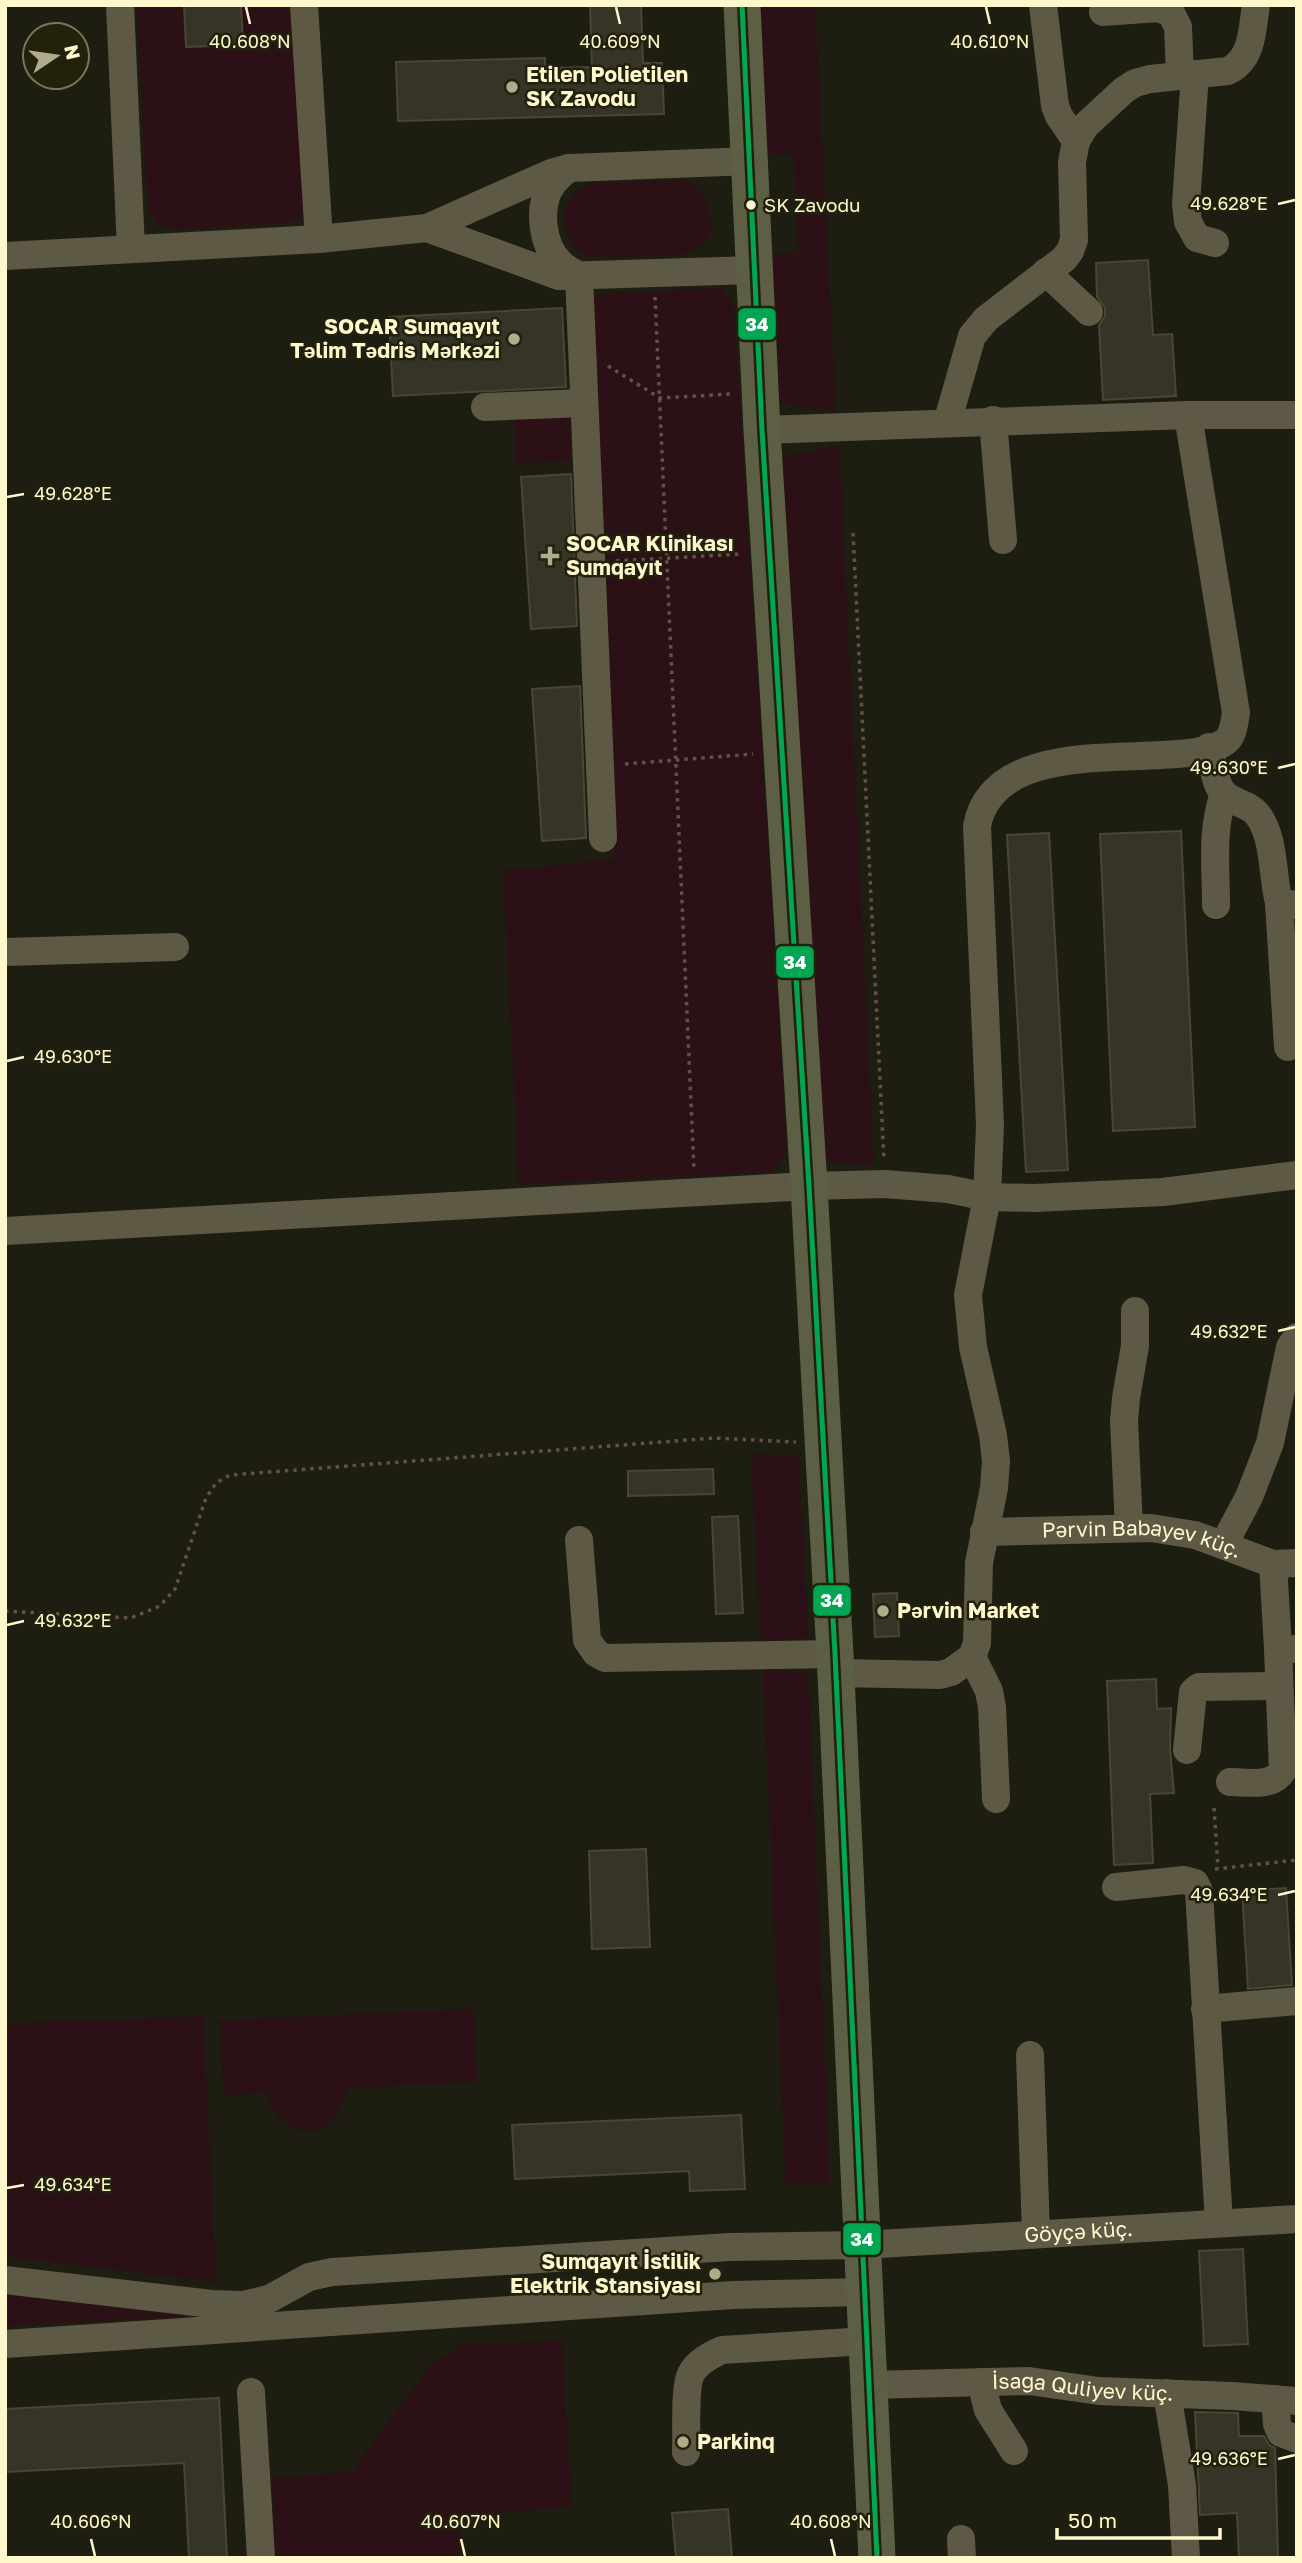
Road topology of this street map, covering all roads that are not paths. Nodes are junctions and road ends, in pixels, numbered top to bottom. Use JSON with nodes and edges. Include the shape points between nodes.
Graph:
{"nodes":[{"id":1,"x":120,"y":5,"type":"edge"},
{"id":2,"x":304,"y":5,"type":"edge"},
{"id":3,"x":742,"y":5,"type":"edge"},
{"id":4,"x":1043,"y":5,"type":"edge"},
{"id":5,"x":1255,"y":5,"type":"edge"},
{"id":6,"x":1103,"y":12,"type":"dead end"},
{"id":7,"x":1188,"y":75,"type":"junction"},
{"id":8,"x":1076,"y":141,"type":"junction"},
{"id":9,"x":751,"y":161,"type":"junction"},
{"id":10,"x":569,"y":168,"type":"junction"},
{"id":11,"x":427,"y":228,"type":"junction"},
{"id":12,"x":318,"y":239,"type":"junction"},
{"id":13,"x":1215,"y":243,"type":"dead end"},
{"id":14,"x":131,"y":249,"type":"junction"},
{"id":15,"x":5,"y":256,"type":"edge"},
{"id":16,"x":754,"y":270,"type":"junction"},
{"id":17,"x":1046,"y":272,"type":"junction"},
{"id":18,"x":579,"y":276,"type":"junction"},
{"id":19,"x":1089,"y":312,"type":"dead end"},
{"id":20,"x":584,"y":403,"type":"junction"},
{"id":21,"x":485,"y":407,"type":"dead end"},
{"id":22,"x":1188,"y":415,"type":"junction"},
{"id":23,"x":1297,"y":415,"type":"edge"},
{"id":24,"x":993,"y":420,"type":"junction"},
{"id":25,"x":947,"y":423,"type":"junction"},
{"id":26,"x":762,"y":430,"type":"junction"},
{"id":27,"x":1003,"y":540,"type":"dead end"},
{"id":28,"x":1209,"y":747,"type":"junction"},
{"id":29,"x":1224,"y":794,"type":"junction"},
{"id":30,"x":603,"y":838,"type":"dead end"},
{"id":31,"x":1288,"y":904,"type":"edge"},
{"id":32,"x":1216,"y":905,"type":"dead end"},
{"id":33,"x":175,"y":947,"type":"dead end"},
{"id":34,"x":5,"y":952,"type":"edge"},
{"id":35,"x":1288,"y":1047,"type":"dead end"},
{"id":36,"x":1297,"y":1175,"type":"edge"},
{"id":37,"x":809,"y":1186,"type":"junction"},
{"id":38,"x":987,"y":1197,"type":"junction"},
{"id":39,"x":5,"y":1231,"type":"edge"},
{"id":40,"x":1135,"y":1311,"type":"dead end"},
{"id":41,"x":1297,"y":1337,"type":"edge"},
{"id":42,"x":1129,"y":1527,"type":"junction"},
{"id":43,"x":984,"y":1532,"type":"junction"},
{"id":44,"x":579,"y":1540,"type":"dead end"},
{"id":45,"x":1224,"y":1544,"type":"junction"},
{"id":46,"x":1285,"y":1563,"type":"edge"},
{"id":47,"x":1287,"y":1649,"type":"edge"},
{"id":48,"x":972,"y":1657,"type":"junction"},
{"id":49,"x":835,"y":1663,"type":"junction"},
{"id":50,"x":1279,"y":1686,"type":"junction"},
{"id":51,"x":1187,"y":1750,"type":"dead end"},
{"id":52,"x":1230,"y":1782,"type":"dead end"},
{"id":53,"x":996,"y":1799,"type":"dead end"},
{"id":54,"x":1116,"y":1886,"type":"dead end"},
{"id":55,"x":1297,"y":2001,"type":"edge"},
{"id":56,"x":1205,"y":2010,"type":"junction"},
{"id":57,"x":1030,"y":2055,"type":"dead end"},
{"id":58,"x":1297,"y":2219,"type":"edge"},
{"id":59,"x":1219,"y":2223,"type":"junction"},
{"id":60,"x":1036,"y":2234,"type":"junction"},
{"id":61,"x":862,"y":2245,"type":"junction"},
{"id":62,"x":5,"y":2280,"type":"edge"},
{"id":63,"x":864,"y":2292,"type":"junction"},
{"id":64,"x":867,"y":2341,"type":"junction"},
{"id":65,"x":5,"y":2344,"type":"edge"},
{"id":66,"x":981,"y":2382,"type":"junction"},
{"id":67,"x":869,"y":2385,"type":"junction"},
{"id":68,"x":251,"y":2392,"type":"dead end"},
{"id":69,"x":1167,"y":2393,"type":"junction"},
{"id":70,"x":1286,"y":2400,"type":"edge"},
{"id":71,"x":1297,"y":2439,"type":"edge"},
{"id":72,"x":1014,"y":2451,"type":"dead end"},
{"id":73,"x":686,"y":2452,"type":"dead end"},
{"id":74,"x":261,"y":2558,"type":"edge"},
{"id":75,"x":877,"y":2558,"type":"edge"},
{"id":76,"x":1186,"y":2558,"type":"edge"}],
"edges":[{"from":1,"to":14,"type":"street"},
{"from":2,"to":12,"type":"street"},
{"from":3,"to":9,"type":"main road"},
{"from":4,"to":8,"type":"street","via":[[1055,106]]},
{"from":5,"to":7,"type":"street","via":[[1248,51],[1240,66]]},
{"from":6,"to":7,"type":"street","via":[[1159,8],[1171,13]]},
{"from":7,"to":8,"type":"street","via":[[1135,83],[1085,126]]},
{"from":7,"to":13,"type":"street","via":[[1188,222],[1197,238]]},
{"from":8,"to":17,"type":"street","via":[[1072,162],[1074,240],[1064,259]]},
{"from":9,"to":10,"type":"street"},
{"from":9,"to":16,"type":"main road"},
{"from":10,"to":11,"type":"street"},
{"from":10,"to":18,"type":"street","via":[[553,183],[544,204],[543,223],[550,249]]},
{"from":11,"to":12,"type":"street"},
{"from":11,"to":18,"type":"street","via":[[544,272]]},
{"from":12,"to":14,"type":"street"},
{"from":14,"to":15,"type":"street"},
{"from":16,"to":18,"type":"street"},
{"from":16,"to":26,"type":"main road"},
{"from":17,"to":19,"type":"street"},
{"from":17,"to":25,"type":"street","via":[[972,335]]},
{"from":18,"to":20,"type":"street"},
{"from":20,"to":21,"type":"street"},
{"from":20,"to":30,"type":"street"},
{"from":22,"to":23,"type":"street"},
{"from":22,"to":24,"type":"street"},
{"from":22,"to":28,"type":"street","via":[[1236,713],[1226,741]]},
{"from":24,"to":25,"type":"street"},
{"from":24,"to":27,"type":"street"},
{"from":25,"to":26,"type":"street"},
{"from":26,"to":37,"type":"main road"},
{"from":28,"to":29,"type":"street"},
{"from":28,"to":38,"type":"street","via":[[1188,753],[1051,763],[1000,783],[980,813],[990,1125]]},
{"from":29,"to":31,"type":"street","via":[[1256,812]]},
{"from":29,"to":32,"type":"street","via":[[1216,825]]},
{"from":31,"to":35,"type":"street"},
{"from":33,"to":34,"type":"street"},
{"from":36,"to":38,"type":"street","via":[[1163,1192]]},
{"from":37,"to":38,"type":"street","via":[[886,1184]]},
{"from":37,"to":39,"type":"street"},
{"from":37,"to":49,"type":"main road"},
{"from":38,"to":43,"type":"street","via":[[968,1295],[973,1348],[996,1461]]},
{"from":40,"to":42,"type":"street","via":[[1124,1421]]},
{"from":41,"to":45,"type":"street","via":[[1290,1347],[1270,1444]]},
{"from":42,"to":43,"type":"street","name":"Pərvin Babayev küç."},
{"from":42,"to":45,"type":"street","name":"Pərvin Babayev küç.","via":[[1195,1535]]},
{"from":43,"to":48,"type":"street","via":[[977,1643]]},
{"from":44,"to":49,"type":"street","via":[[587,1640],[606,1658]]},
{"from":45,"to":46,"type":"street","name":"Pərvin Babayev küç."},
{"from":46,"to":47,"type":"street"},
{"from":47,"to":50,"type":"street"},
{"from":48,"to":49,"type":"street","via":[[940,1675]]},
{"from":48,"to":53,"type":"street","via":[[992,1707]]},
{"from":49,"to":61,"type":"main road"},
{"from":50,"to":51,"type":"street","via":[[1199,1687],[1193,1692]]},
{"from":50,"to":52,"type":"street","via":[[1283,1770],[1279,1778]]},
{"from":54,"to":56,"type":"street","via":[[1207,1875],[1199,1891]]},
{"from":55,"to":56,"type":"street"},
{"from":56,"to":59,"type":"street"},
{"from":57,"to":60,"type":"street"},
{"from":58,"to":59,"type":"street","name":"Göyçə küç."},
{"from":59,"to":60,"type":"street","name":"Göyçə küç."},
{"from":60,"to":61,"type":"street","name":"Göyçə küç."},
{"from":61,"to":62,"type":"street","name":"Göyçə küç.","via":[[730,2247],[332,2272],[309,2277],[269,2300],[243,2305]]},
{"from":61,"to":63,"type":"main road"},
{"from":63,"to":64,"type":"main road"},
{"from":63,"to":65,"type":"street","via":[[733,2295]]},
{"from":64,"to":67,"type":"main road"},
{"from":64,"to":73,"type":"street","via":[[722,2350],[708,2356],[691,2373],[688,2385]]},
{"from":66,"to":67,"type":"street","name":"İsağa Quliyev küç."},
{"from":66,"to":69,"type":"street","name":"İsağa Quliyev küç.","via":[[1029,2381],[1099,2391]]},
{"from":66,"to":72,"type":"street","via":[[988,2410]]},
{"from":67,"to":75,"type":"main road"},
{"from":68,"to":74,"type":"street"},
{"from":69,"to":70,"type":"street","name":"İsağa Quliyev küç."},
{"from":69,"to":76,"type":"street","via":[[1182,2486]]},
{"from":70,"to":71,"type":"street","via":[[1277,2424],[1281,2434]]}]}
